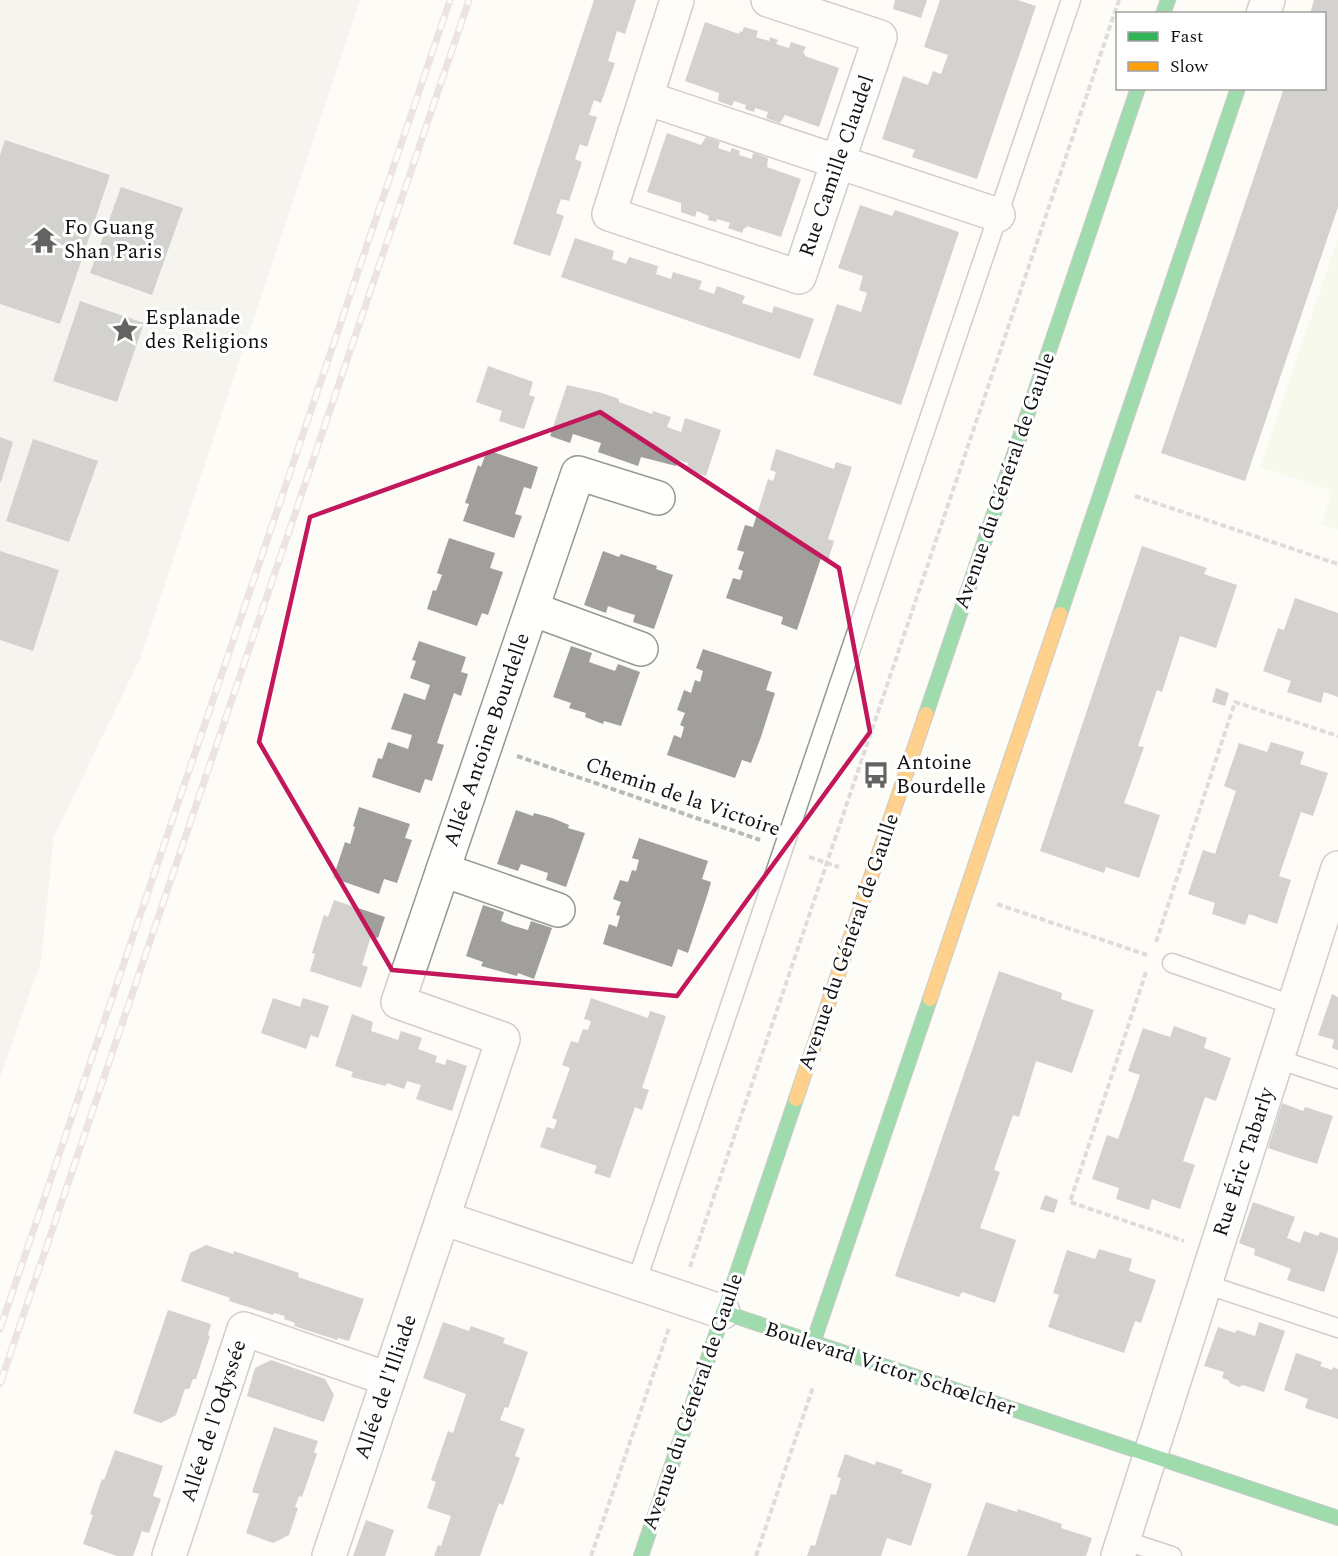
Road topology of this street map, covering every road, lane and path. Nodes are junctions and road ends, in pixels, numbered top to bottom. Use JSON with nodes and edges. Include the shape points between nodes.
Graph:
{"nodes":[{"id":1,"x":677,"y":0,"type":"edge"},
{"id":2,"x":768,"y":0,"type":"edge"},
{"id":3,"x":1071,"y":0,"type":"edge"},
{"id":4,"x":1119,"y":0,"type":"edge"},
{"id":5,"x":1137,"y":90,"type":"edge"},
{"id":6,"x":1237,"y":90,"type":"edge"},
{"id":7,"x":646,"y":98,"type":"junction"},
{"id":8,"x":838,"y":162,"type":"junction"},
{"id":9,"x":998,"y":215,"type":"junction"},
{"id":10,"x":1103,"y":485,"type":"junction"},
{"id":11,"x":658,"y":498,"type":"dead end"},
{"id":12,"x":1338,"y":564,"type":"edge"},
{"id":13,"x":532,"y":609,"type":"junction"},
{"id":14,"x":641,"y":649,"type":"dead end"},
{"id":15,"x":486,"y":745,"type":"junction"},
{"id":16,"x":784,"y":848,"type":"junction"},
{"id":17,"x":826,"y":863,"type":"junction"},
{"id":18,"x":1338,"y":868,"type":"edge"},
{"id":19,"x":443,"y":870,"type":"junction"},
{"id":20,"x":870,"y":878,"type":"junction"},
{"id":21,"x":965,"y":894,"type":"junction"},
{"id":22,"x":558,"y":910,"type":"dead end"},
{"id":23,"x":1172,"y":963,"type":"joint"},
{"id":24,"x":1295,"y":1006,"type":"junction"},
{"id":25,"x":1277,"y":1059,"type":"junction"},
{"id":26,"x":1338,"y":1079,"type":"edge"},
{"id":27,"x":443,"y":1218,"type":"junction"},
{"id":28,"x":636,"y":1283,"type":"junction"},
{"id":29,"x":1205,"y":1284,"type":"junction"},
{"id":30,"x":679,"y":1297,"type":"junction"},
{"id":31,"x":723,"y":1312,"type":"junction"},
{"id":32,"x":1338,"y":1328,"type":"edge"},
{"id":33,"x":813,"y":1343,"type":"junction"},
{"id":34,"x":388,"y":1379,"type":"junction"},
{"id":35,"x":813,"y":1387,"type":"dead end"},
{"id":36,"x":1151,"y":1456,"type":"junction"},
{"id":37,"x":1338,"y":1518,"type":"edge"},
{"id":38,"x":1120,"y":1548,"type":"edge"},
{"id":39,"x":169,"y":1556,"type":"edge"},
{"id":40,"x":329,"y":1556,"type":"edge"},
{"id":41,"x":591,"y":1556,"type":"edge"},
{"id":42,"x":641,"y":1556,"type":"edge"},
{"id":43,"x":756,"y":1556,"type":"edge"},
{"id":44,"x":1172,"y":1556,"type":"edge"}],
"edges":[{"from":1,"to":7,"type":"street","name":"Rue Camille Claudel"},
{"from":2,"to":8,"type":"street","name":"Rue Camille Claudel","via":[[880,37]]},
{"from":3,"to":9,"type":"lane"},
{"from":4,"to":17,"type":"path"},
{"from":5,"to":20,"type":"main road","name":"Avenue du Général de Gaulle"},
{"from":6,"to":10,"type":"main road"},
{"from":7,"to":8,"type":"street"},
{"from":7,"to":8,"type":"street","name":"Rue Camille Claudel","via":[[609,214],[800,277]]},
{"from":8,"to":9,"type":"street"},
{"from":9,"to":16,"type":"lane"},
{"from":10,"to":12,"type":"path"},
{"from":10,"to":21,"type":"main road"},
{"from":11,"to":13,"type":"street","name":"Allée Antoine Bourdelle","via":[[578,473]]},
{"from":13,"to":14,"type":"street","name":"Allée Antoine Bourdelle"},
{"from":13,"to":15,"type":"street","name":"Allée Antoine Bourdelle"},
{"from":15,"to":16,"type":"path","name":"Chemin de la Victoire"},
{"from":15,"to":19,"type":"street","name":"Allée Antoine Bourdelle"},
{"from":16,"to":17,"type":"path","name":"Chemin de la Victoire"},
{"from":16,"to":28,"type":"lane"},
{"from":17,"to":20,"type":"path","name":"Chemin de la Victoire"},
{"from":17,"to":30,"type":"path"},
{"from":18,"to":24,"type":"street","name":"Rue Éric Tabarly"},
{"from":19,"to":22,"type":"street","name":"Allée Antoine Bourdelle"},
{"from":19,"to":27,"type":"street","name":"Allée Antoine Bourdelle","via":[[398,1002],[503,1039]]},
{"from":20,"to":31,"type":"main road","name":"Avenue du Général de Gaulle"},
{"from":21,"to":23,"type":"path"},
{"from":21,"to":33,"type":"main road"},
{"from":23,"to":24,"type":"lane"},
{"from":24,"to":25,"type":"street","name":"Rue Éric Tabarly"},
{"from":25,"to":26,"type":"lane"},
{"from":25,"to":29,"type":"street","name":"Rue Éric Tabarly"},
{"from":27,"to":28,"type":"street","name":"Boulevard Victor Schœlcher"},
{"from":27,"to":34,"type":"street","name":"Allée de l'Illiade"},
{"from":28,"to":30,"type":"street","name":"Boulevard Victor Schœlcher"},
{"from":29,"to":32,"type":"lane"},
{"from":29,"to":36,"type":"street","name":"Rue Éric Tabarly"},
{"from":30,"to":31,"type":"street","name":"Boulevard Victor Schœlcher"},
{"from":30,"to":41,"type":"path"},
{"from":31,"to":33,"type":"main road","name":"Boulevard Victor Schœlcher"},
{"from":31,"to":42,"type":"main road","name":"Avenue du Général de Gaulle"},
{"from":33,"to":36,"type":"main road","name":"Boulevard Victor Schœlcher"},
{"from":34,"to":39,"type":"street","name":"Allée de l'Odyssée","via":[[244,1329]]},
{"from":34,"to":40,"type":"street","name":"Allée de l'Illiade"},
{"from":35,"to":43,"type":"path"},
{"from":36,"to":37,"type":"main road","name":"Boulevard Victor Schœlcher"},
{"from":36,"to":38,"type":"street","name":"Rue Éric Tabarly"},
{"from":38,"to":44,"type":"lane"}]}
